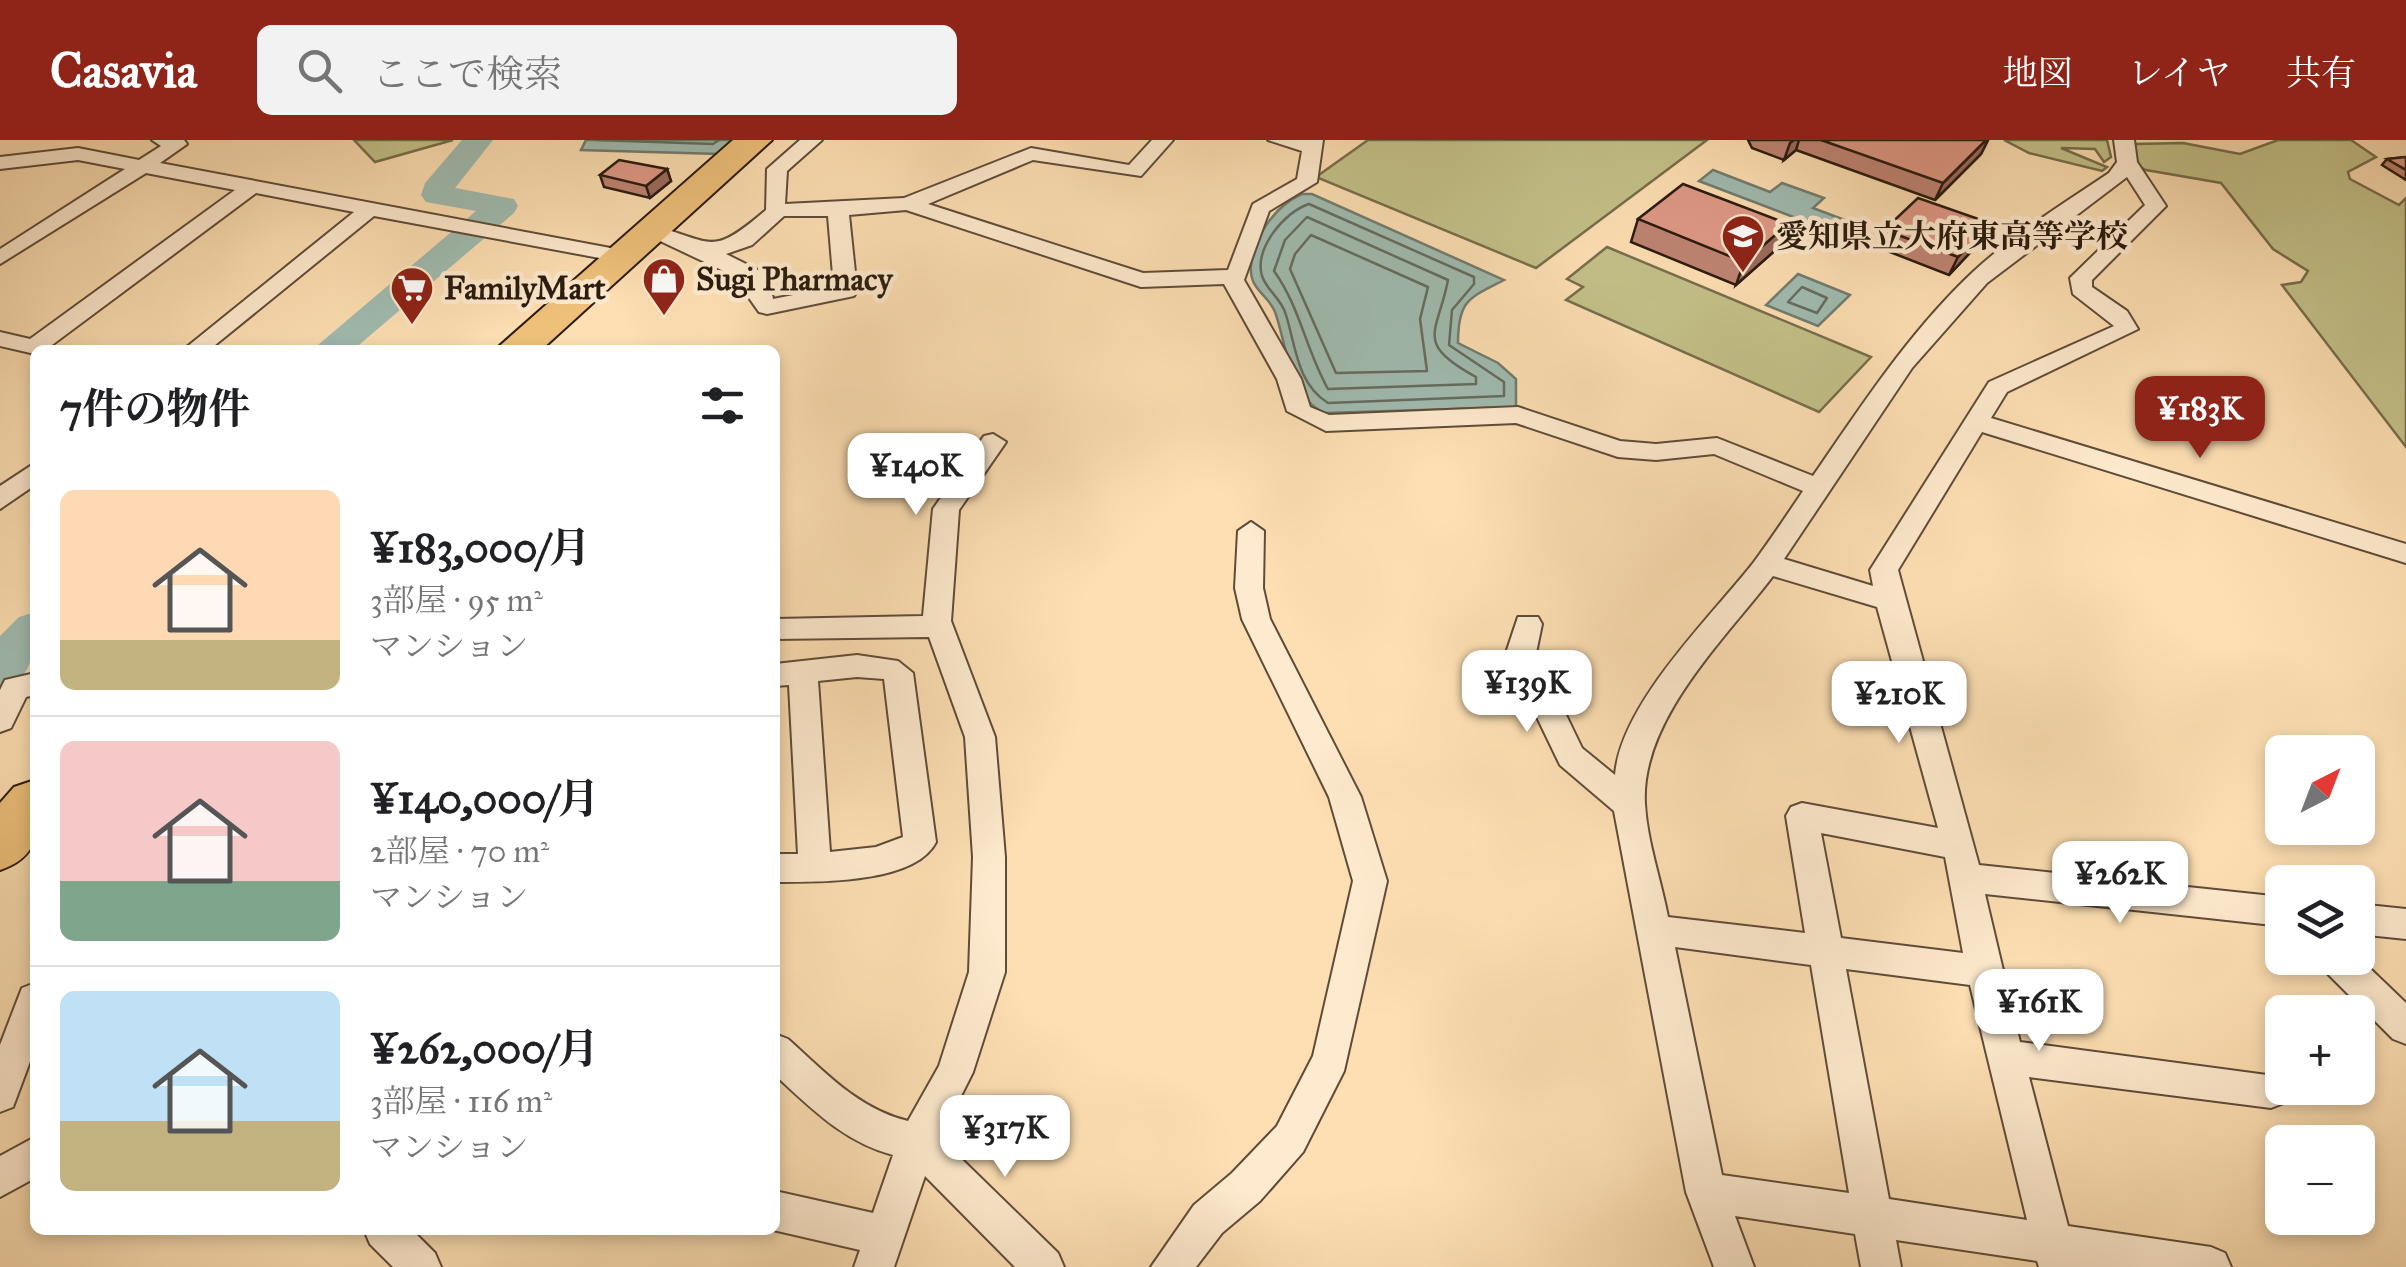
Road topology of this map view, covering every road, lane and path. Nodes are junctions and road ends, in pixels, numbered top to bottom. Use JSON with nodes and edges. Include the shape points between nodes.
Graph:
{"nodes":[{"id":1,"x":162,"y":140,"type":"edge"},
{"id":2,"x":754,"y":140,"type":"edge"},
{"id":3,"x":812,"y":140,"type":"edge"},
{"id":4,"x":1164,"y":140,"type":"edge"},
{"id":5,"x":1278,"y":140,"type":"edge"},
{"id":6,"x":1312,"y":143,"type":"edge"},
{"id":7,"x":2126,"y":151,"type":"edge"},
{"id":8,"x":0,"y":163,"type":"edge"},
{"id":9,"x":143,"y":169,"type":"junction"},
{"id":10,"x":250,"y":188,"type":"junction"},
{"id":11,"x":907,"y":204,"type":"junction"},
{"id":12,"x":369,"y":210,"type":"junction"},
{"id":13,"x":779,"y":210,"type":"junction"},
{"id":14,"x":838,"y":210,"type":"junction"},
{"id":15,"x":636,"y":243,"type":"junction"},
{"id":16,"x":708,"y":254,"type":"junction"},
{"id":17,"x":0,"y":258,"type":"edge"},
{"id":18,"x":1231,"y":277,"type":"junction"},
{"id":19,"x":0,"y":339,"type":"edge"},
{"id":20,"x":44,"y":345,"type":"edge"},
{"id":21,"x":201,"y":345,"type":"edge"},
{"id":22,"x":522,"y":345,"type":"edge"},
{"id":23,"x":30,"y":346,"type":"edge"},
{"id":24,"x":1977,"y":422,"type":"junction"},
{"id":25,"x":993,"y":442,"type":"dead end"},
{"id":26,"x":30,"y":475,"type":"edge"},
{"id":27,"x":1817,"y":487,"type":"junction"},
{"id":28,"x":0,"y":500,"type":"edge"},
{"id":29,"x":1251,"y":532,"type":"dead end"},
{"id":30,"x":2406,"y":554,"type":"edge"},
{"id":31,"x":1767,"y":564,"type":"junction"},
{"id":32,"x":1889,"y":600,"type":"junction"},
{"id":33,"x":1528,"y":624,"type":"dead end"},
{"id":34,"x":936,"y":627,"type":"junction"},
{"id":35,"x":780,"y":629,"type":"edge"},
{"id":36,"x":789,"y":674,"type":"edge"},
{"id":37,"x":30,"y":685,"type":"edge"},
{"id":38,"x":0,"y":720,"type":"edge"},
{"id":39,"x":1629,"y":805,"type":"junction"},
{"id":40,"x":30,"y":810,"type":"edge"},
{"id":41,"x":0,"y":844,"type":"edge"},
{"id":42,"x":1962,"y":862,"type":"junction"},
{"id":43,"x":780,"y":868,"type":"edge"},
{"id":44,"x":815,"y":868,"type":"junction"},
{"id":45,"x":2265,"y":908,"type":"edge"},
{"id":46,"x":2375,"y":921,"type":"edge"},
{"id":47,"x":2406,"y":924,"type":"edge"},
{"id":48,"x":1655,"y":930,"type":"junction"},
{"id":49,"x":1825,"y":949,"type":"junction"},
{"id":50,"x":1984,"y":970,"type":"junction"},
{"id":51,"x":2353,"y":975,"type":"edge"},
{"id":52,"x":30,"y":1013,"type":"edge"},
{"id":53,"x":2406,"y":1027,"type":"edge"},
{"id":54,"x":780,"y":1055,"type":"edge"},
{"id":55,"x":2006,"y":1057,"type":"junction"},
{"id":56,"x":2265,"y":1089,"type":"edge"},
{"id":57,"x":0,"y":1094,"type":"edge"},
{"id":58,"x":917,"y":1142,"type":"junction"},
{"id":59,"x":30,"y":1159,"type":"edge"},
{"id":60,"x":0,"y":1178,"type":"edge"},
{"id":61,"x":1706,"y":1192,"type":"junction"},
{"id":62,"x":780,"y":1213,"type":"edge"},
{"id":63,"x":1872,"y":1220,"type":"junction"},
{"id":64,"x":389,"y":1235,"type":"edge"},
{"id":65,"x":879,"y":1252,"type":"edge"},
{"id":66,"x":2056,"y":1256,"type":"edge"},
{"id":67,"x":421,"y":1267,"type":"edge"},
{"id":68,"x":1044,"y":1267,"type":"edge"},
{"id":69,"x":1171,"y":1267,"type":"edge"},
{"id":70,"x":1734,"y":1267,"type":"edge"},
{"id":71,"x":1880,"y":1267,"type":"edge"},
{"id":72,"x":2211,"y":1267,"type":"edge"}],
"edges":[{"from":1,"to":9,"type":"street","via":[[177,144]]},
{"from":2,"to":15,"type":"highway"},
{"from":3,"to":13,"type":"street","via":[[777,169]]},
{"from":4,"to":11,"type":"street","via":[[1134,172],[1032,154]]},
{"from":5,"to":6,"type":"street"},
{"from":6,"to":18,"type":"street","via":[[1307,182],[1260,208],[1245,261]]},
{"from":7,"to":24,"type":"street","via":[[2156,206],[2081,278],[2081,288],[2127,328],[1998,387]]},
{"from":7,"to":27,"type":"street","via":[[2116,176],[1979,278],[1902,364]]},
{"from":8,"to":9,"type":"street","via":[[78,154]]},
{"from":9,"to":10,"type":"street"},
{"from":9,"to":17,"type":"street"},
{"from":10,"to":12,"type":"street"},
{"from":10,"to":20,"type":"street"},
{"from":11,"to":14,"type":"street"},
{"from":11,"to":18,"type":"street","via":[[1141,280]]},
{"from":12,"to":15,"type":"street","via":[[494,232]]},
{"from":12,"to":21,"type":"street"},
{"from":13,"to":14,"type":"street"},
{"from":13,"to":16,"type":"street","via":[[744,240]]},
{"from":14,"to":16,"type":"street","via":[[846,291],[766,307],[758,295],[760,280]]},
{"from":15,"to":16,"type":"street"},
{"from":15,"to":22,"type":"highway"},
{"from":18,"to":27,"type":"street","via":[[1289,379],[1299,411],[1316,420],[1518,415],[1618,449],[1717,446]]},
{"from":19,"to":23,"type":"street"},
{"from":24,"to":30,"type":"street"},
{"from":24,"to":32,"type":"street","via":[[1884,570]]},
{"from":25,"to":34,"type":"street","via":[[946,509]]},
{"from":26,"to":28,"type":"street"},
{"from":27,"to":31,"type":"street"},
{"from":29,"to":69,"type":"street","via":[[1256,619],[1344,798],[1370,881],[1331,1060],[1290,1139],[1208,1219]]},
{"from":31,"to":32,"type":"street"},
{"from":31,"to":39,"type":"street","via":[[1656,707],[1632,760]]},
{"from":32,"to":42,"type":"street"},
{"from":33,"to":39,"type":"street","via":[[1521,654],[1571,756]]},
{"from":34,"to":35,"type":"street"},
{"from":34,"to":58,"type":"street","via":[[980,737],[989,857],[987,972],[955,1072]]},
{"from":36,"to":44,"type":"street"},
{"from":36,"to":44,"type":"street","via":[[884,666],[898,673],[920,842],[907,854]]},
{"from":37,"to":38,"type":"street","via":[[16,688]]},
{"from":39,"to":48,"type":"street"},
{"from":40,"to":41,"type":"highway"},
{"from":42,"to":45,"type":"street"},
{"from":42,"to":49,"type":"street","via":[[1802,816]]},
{"from":42,"to":50,"type":"street"},
{"from":43,"to":44,"type":"street"},
{"from":46,"to":47,"type":"street"},
{"from":48,"to":49,"type":"street"},
{"from":48,"to":61,"type":"street"},
{"from":49,"to":50,"type":"street"},
{"from":49,"to":63,"type":"street"},
{"from":50,"to":55,"type":"street"},
{"from":51,"to":53,"type":"street"},
{"from":52,"to":57,"type":"street"},
{"from":54,"to":58,"type":"street","via":[[874,1132]]},
{"from":55,"to":56,"type":"street"},
{"from":55,"to":66,"type":"street"},
{"from":58,"to":65,"type":"street"},
{"from":58,"to":68,"type":"street"},
{"from":59,"to":60,"type":"street"},
{"from":61,"to":63,"type":"street"},
{"from":61,"to":70,"type":"street"},
{"from":62,"to":65,"type":"street"},
{"from":63,"to":66,"type":"street"},
{"from":63,"to":71,"type":"street"},
{"from":64,"to":67,"type":"street"},
{"from":66,"to":72,"type":"street"}]}
